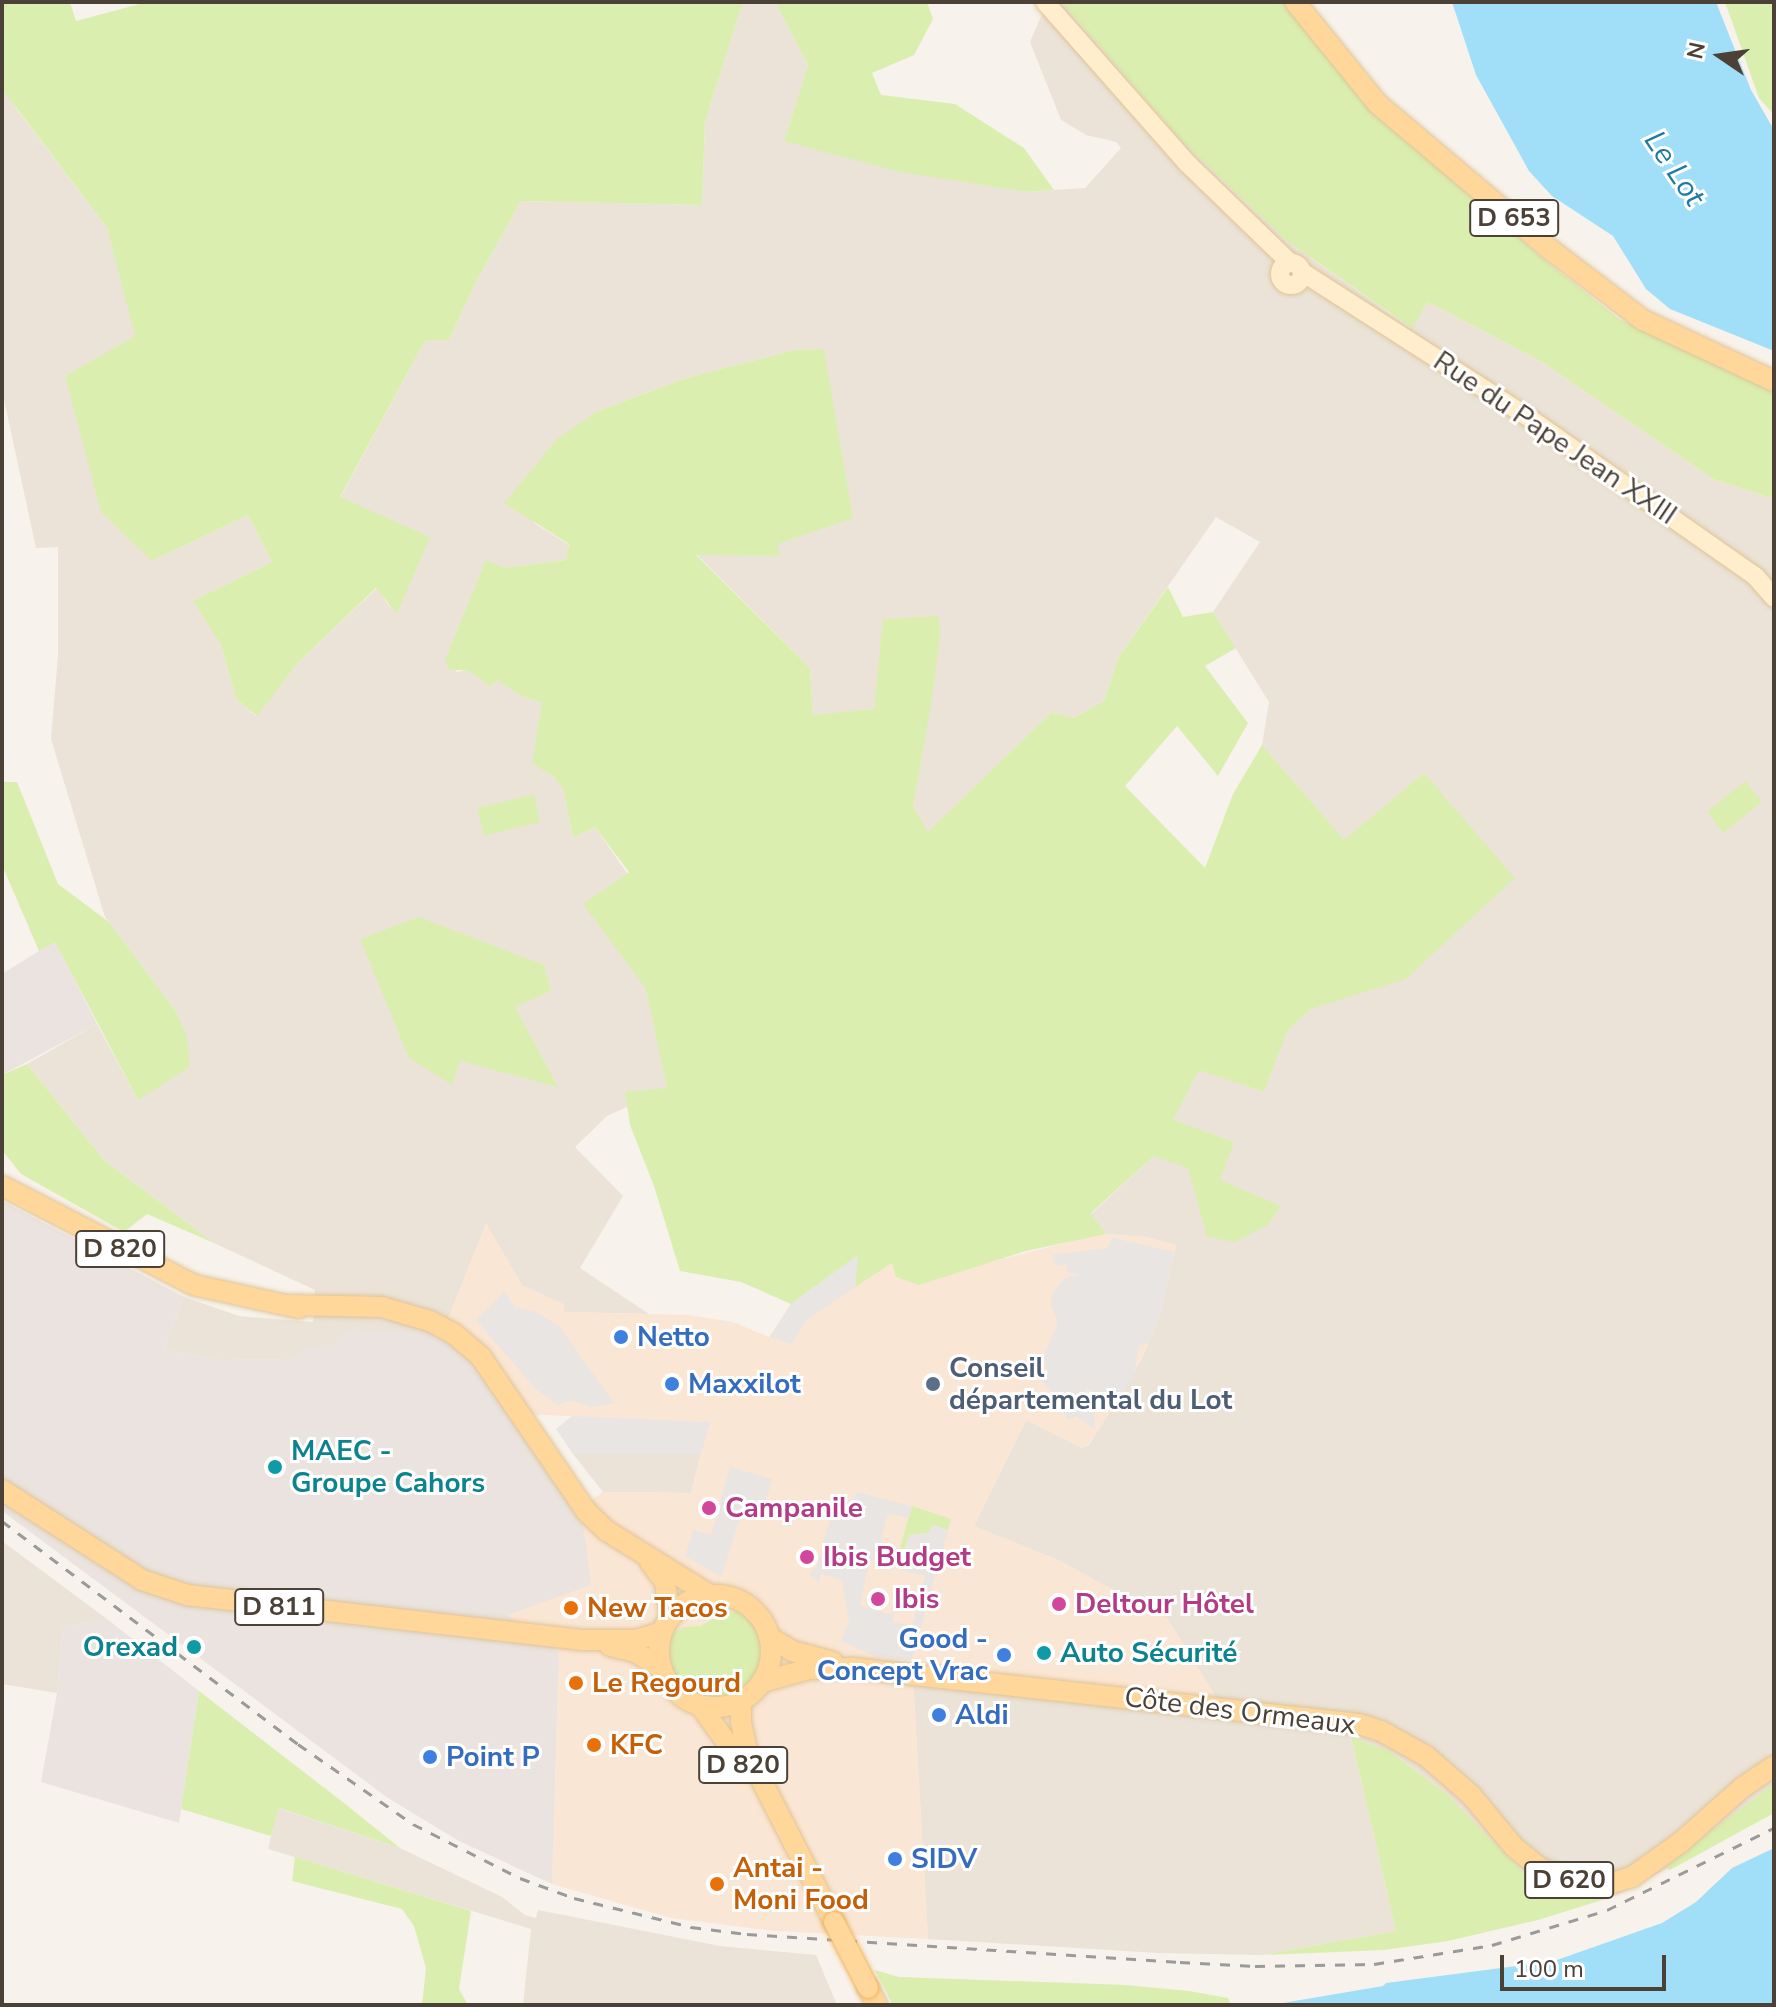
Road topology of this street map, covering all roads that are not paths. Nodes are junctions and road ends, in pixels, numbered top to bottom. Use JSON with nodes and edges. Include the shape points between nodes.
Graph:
{"nodes":[{"id":1,"x":1295,"y":2,"type":"edge"},
{"id":2,"x":1050,"y":8,"type":"edge"},
{"id":3,"x":1774,"y":381,"type":"edge"},
{"id":4,"x":1774,"y":598,"type":"edge"},
{"id":5,"x":2,"y":1186,"type":"edge"},
{"id":6,"x":2,"y":1490,"type":"edge"},
{"id":7,"x":642,"y":1553,"type":"junction"},
{"id":8,"x":710,"y":1595,"type":"junction"},
{"id":9,"x":666,"y":1625,"type":"junction"},
{"id":10,"x":769,"y":1637,"type":"junction"},
{"id":11,"x":583,"y":1640,"type":"junction"},
{"id":12,"x":662,"y":1668,"type":"junction"},
{"id":13,"x":852,"y":1668,"type":"junction"},
{"id":14,"x":762,"y":1682,"type":"junction"},
{"id":15,"x":741,"y":1700,"type":"junction"},
{"id":16,"x":700,"y":1705,"type":"junction"},
{"id":17,"x":1774,"y":1766,"type":"edge"},
{"id":18,"x":785,"y":1826,"type":"junction"},
{"id":19,"x":872,"y":1997,"type":"edge"}],
"edges":[{"from":1,"to":3,"type":"main road","number":"D 653","via":[[1378,104],[1551,250],[1643,320]]},
{"from":2,"to":4,"type":"street","name":"Rue du Pape Jean XXIII","via":[[1292,272],[1328,288],[1525,415],[1756,577]]},
{"from":5,"to":7,"type":"main road","number":"D 820","via":[[194,1285],[287,1305],[382,1307],[454,1334],[501,1383],[586,1511]]},
{"from":6,"to":11,"type":"main road","number":"D 811","via":[[142,1580],[171,1591],[254,1605]]},
{"from":7,"to":8,"type":"main road","number":"D 820"},
{"from":7,"to":9,"type":"main road","number":"D 820","via":[[665,1582]]},
{"from":8,"to":9,"type":"main road","via":[[681,1606]]},
{"from":8,"to":10,"type":"main road","via":[[736,1599],[751,1608]]},
{"from":9,"to":11,"type":"main road","number":"D 811","via":[[636,1640]]},
{"from":9,"to":12,"type":"main road","via":[[659,1650]]},
{"from":10,"to":13,"type":"main road","name":"Côte des Ormeaux","number":"D 620","via":[[792,1651]]},
{"from":10,"to":14,"type":"main road"},
{"from":11,"to":12,"type":"main road","number":"D 811","via":[[635,1652]]},
{"from":12,"to":16,"type":"main road","via":[[676,1691]]},
{"from":13,"to":14,"type":"main road","name":"Côte des Ormeaux","number":"D 620","via":[[809,1669]]},
{"from":13,"to":17,"type":"main road","name":"Côte des Ormeaux","number":"D 620","via":[[1370,1727],[1450,1776],[1541,1869],[1586,1883],[1632,1877]]},
{"from":14,"to":15,"type":"main road"},
{"from":15,"to":16,"type":"main road"},
{"from":15,"to":18,"type":"main road","number":"D 820","via":[[748,1754]]},
{"from":16,"to":18,"type":"main road","number":"D 820"},
{"from":18,"to":19,"type":"main road","number":"D 820","bridge":true}]}
